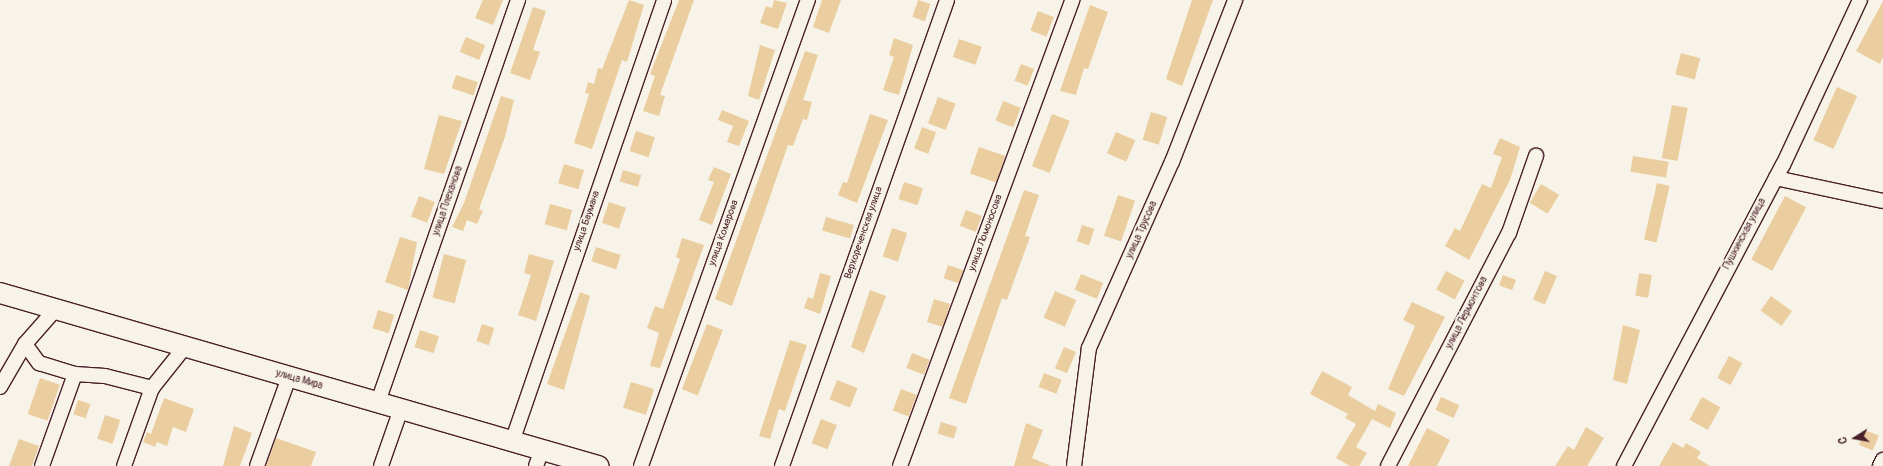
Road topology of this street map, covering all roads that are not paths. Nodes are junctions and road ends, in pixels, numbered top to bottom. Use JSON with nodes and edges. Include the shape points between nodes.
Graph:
{"nodes":[{"id":1,"x":518,"y":0,"type":"edge"},
{"id":2,"x":664,"y":0,"type":"edge"},
{"id":3,"x":808,"y":0,"type":"edge"},
{"id":4,"x":947,"y":0,"type":"edge"},
{"id":5,"x":1072,"y":0,"type":"edge"},
{"id":6,"x":1235,"y":0,"type":"edge"},
{"id":7,"x":1860,"y":0,"type":"edge"},
{"id":8,"x":1536,"y":156,"type":"dead end"},
{"id":9,"x":1776,"y":178,"type":"junction"},
{"id":10,"x":1883,"y":201,"type":"edge"},
{"id":11,"x":0,"y":293,"type":"edge"},
{"id":12,"x":56,"y":310,"type":"junction"},
{"id":13,"x":25,"y":344,"type":"junction"},
{"id":14,"x":184,"y":348,"type":"junction"},
{"id":15,"x":75,"y":374,"type":"junction"},
{"id":16,"x":289,"y":377,"type":"junction"},
{"id":17,"x":0,"y":387,"type":"edge"},
{"id":18,"x":152,"y":388,"type":"junction"},
{"id":19,"x":378,"y":402,"type":"junction"},
{"id":20,"x":401,"y":409,"type":"junction"},
{"id":21,"x":512,"y":442,"type":"junction"},
{"id":22,"x":538,"y":459,"type":"edge"},
{"id":23,"x":1883,"y":460,"type":"edge"},
{"id":24,"x":42,"y":466,"type":"edge"},
{"id":25,"x":124,"y":466,"type":"edge"},
{"id":26,"x":257,"y":466,"type":"edge"},
{"id":27,"x":381,"y":466,"type":"edge"},
{"id":28,"x":598,"y":466,"type":"edge"},
{"id":29,"x":641,"y":466,"type":"edge"},
{"id":30,"x":782,"y":466,"type":"edge"},
{"id":31,"x":900,"y":466,"type":"edge"},
{"id":32,"x":1074,"y":466,"type":"edge"},
{"id":33,"x":1388,"y":466,"type":"edge"},
{"id":34,"x":1624,"y":466,"type":"edge"},
{"id":35,"x":1880,"y":466,"type":"edge"}],
"edges":[{"from":1,"to":19,"type":"street","name":"улица Плеханова"},
{"from":2,"to":21,"type":"street","name":"улица Баумана"},
{"from":3,"to":29,"type":"street","name":"улица Комарова"},
{"from":4,"to":30,"type":"street","name":"Верхореченская улица"},
{"from":5,"to":31,"type":"street","name":"улица Ломоносова"},
{"from":6,"to":32,"type":"street","name":"улица Трусова","via":[[1172,162],[1089,348]]},
{"from":7,"to":9,"type":"street","name":"Пушкинская улица"},
{"from":8,"to":33,"type":"street","name":"улица Лермонтова","via":[[1509,233]]},
{"from":9,"to":10,"type":"street"},
{"from":9,"to":34,"type":"street","name":"Пушкинская улица"},
{"from":11,"to":12,"type":"street","name":"улица Мира"},
{"from":12,"to":13,"type":"street"},
{"from":12,"to":14,"type":"street","name":"улица Мира"},
{"from":13,"to":15,"type":"street","via":[[39,363]]},
{"from":13,"to":17,"type":"street"},
{"from":14,"to":16,"type":"street","name":"улица Мира"},
{"from":14,"to":18,"type":"street"},
{"from":15,"to":18,"type":"street","via":[[105,376]]},
{"from":15,"to":24,"type":"street"},
{"from":16,"to":19,"type":"street","name":"улица Мира"},
{"from":16,"to":26,"type":"street"},
{"from":18,"to":25,"type":"street"},
{"from":19,"to":20,"type":"street","name":"улица Мира"},
{"from":20,"to":21,"type":"street","name":"улица Мира"},
{"from":20,"to":27,"type":"street"},
{"from":21,"to":22,"type":"street","name":"улица Мира"},
{"from":22,"to":28,"type":"street","name":"улица Мира"},
{"from":23,"to":35,"type":"street"}]}
